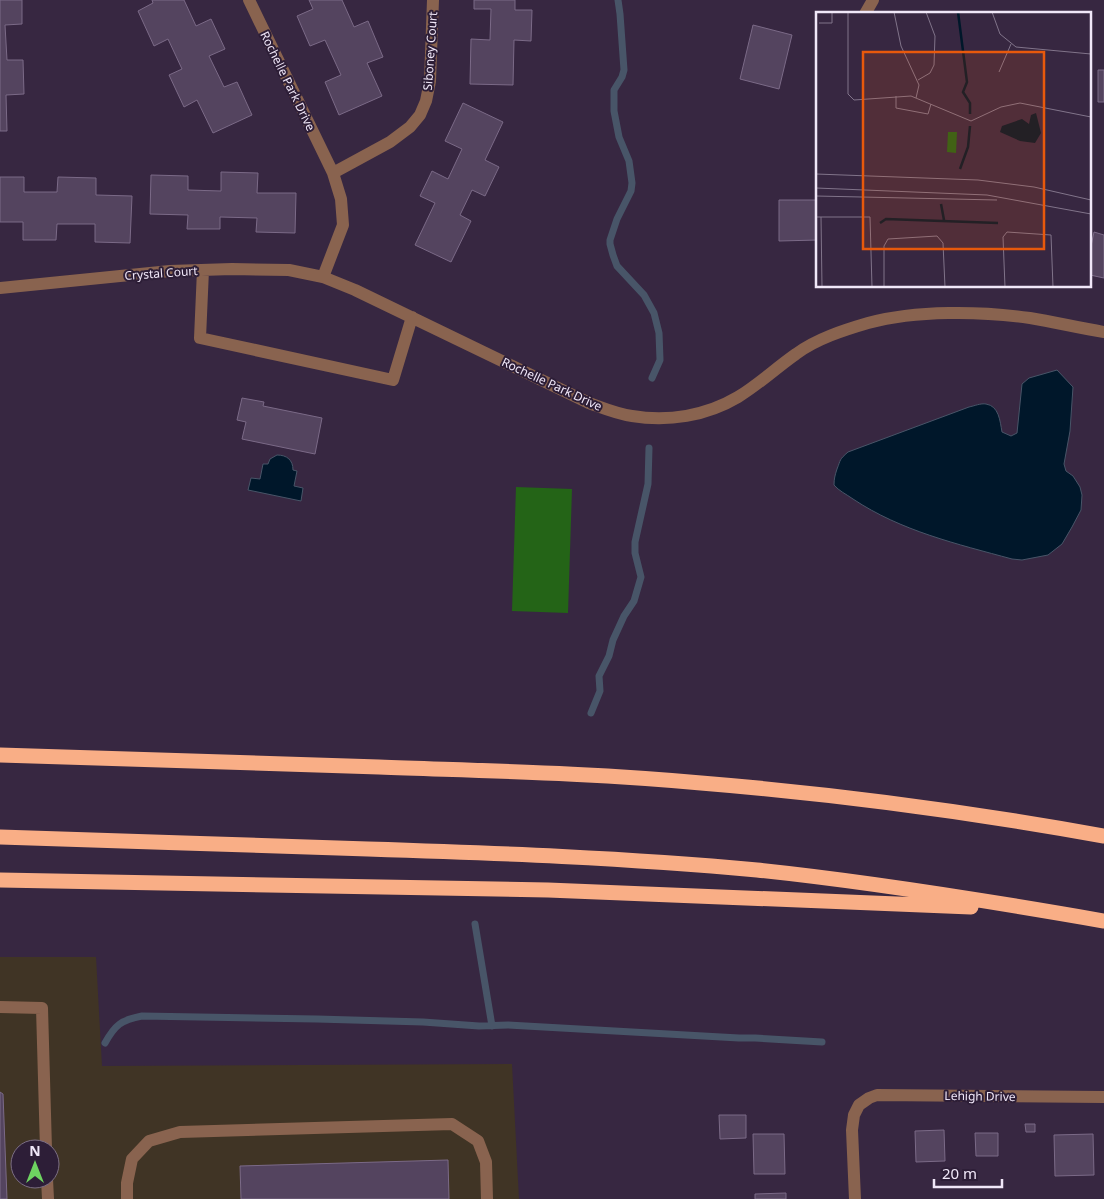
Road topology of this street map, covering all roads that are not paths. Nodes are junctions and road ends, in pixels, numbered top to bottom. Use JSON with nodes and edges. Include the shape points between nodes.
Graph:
{"nodes":[{"id":1,"x":248,"y":0,"type":"edge"},
{"id":2,"x":433,"y":0,"type":"edge"},
{"id":3,"x":873,"y":0,"type":"edge"},
{"id":4,"x":866,"y":12,"type":"edge"},
{"id":5,"x":332,"y":173,"type":"junction"},
{"id":6,"x":203,"y":270,"type":"junction"},
{"id":7,"x":323,"y":277,"type":"junction"},
{"id":8,"x":0,"y":288,"type":"edge"},
{"id":9,"x":412,"y":317,"type":"junction"},
{"id":10,"x":1104,"y":332,"type":"edge"},
{"id":11,"x":0,"y":755,"type":"edge"},
{"id":12,"x":1104,"y":836,"type":"edge"},
{"id":13,"x":0,"y":837,"type":"edge"},
{"id":14,"x":0,"y":880,"type":"edge"},
{"id":15,"x":1041,"y":910,"type":"junction"},
{"id":16,"x":1104,"y":921,"type":"edge"},
{"id":17,"x":0,"y":1007,"type":"edge"},
{"id":18,"x":1104,"y":1097,"type":"edge"},
{"id":19,"x":46,"y":1139,"type":"edge"},
{"id":20,"x":127,"y":1199,"type":"edge"},
{"id":21,"x":487,"y":1199,"type":"edge"},
{"id":22,"x":855,"y":1199,"type":"edge"}],
"edges":[{"from":1,"to":5,"type":"street","name":"Rochelle Park Drive"},
{"from":2,"to":5,"type":"street","name":"Siboney Court","via":[[430,81],[420,115],[390,142]]},
{"from":3,"to":4,"type":"street"},
{"from":5,"to":7,"type":"street","name":"Rochelle Park Drive","via":[[341,199],[343,225]]},
{"from":6,"to":7,"type":"street","name":"Crystal Court","via":[[289,270]]},
{"from":6,"to":8,"type":"street","name":"Crystal Court"},
{"from":6,"to":9,"type":"street","via":[[200,338],[393,380]]},
{"from":7,"to":9,"type":"street","name":"Rochelle Park Drive"},
{"from":9,"to":10,"type":"street","name":"Rochelle Park Drive","via":[[589,403],[632,416],[660,418],[692,415],[714,408],[737,398],[818,341],[868,323],[897,317],[957,313],[1006,316]]},
{"from":11,"to":12,"type":"highway","via":[[474,770],[701,782],[909,805]]},
{"from":13,"to":15,"type":"highway","via":[[513,854],[648,862],[756,870]]},
{"from":14,"to":15,"type":"highway","via":[[548,890]]},
{"from":15,"to":16,"type":"highway"},
{"from":17,"to":19,"type":"street","via":[[42,1008]]},
{"from":18,"to":22,"type":"street","name":"Lehigh Drive","via":[[877,1095],[869,1098],[859,1105],[854,1115]]},
{"from":20,"to":21,"type":"street","via":[[132,1159],[150,1141],[180,1132],[452,1124],[478,1141],[486,1162]]}]}
